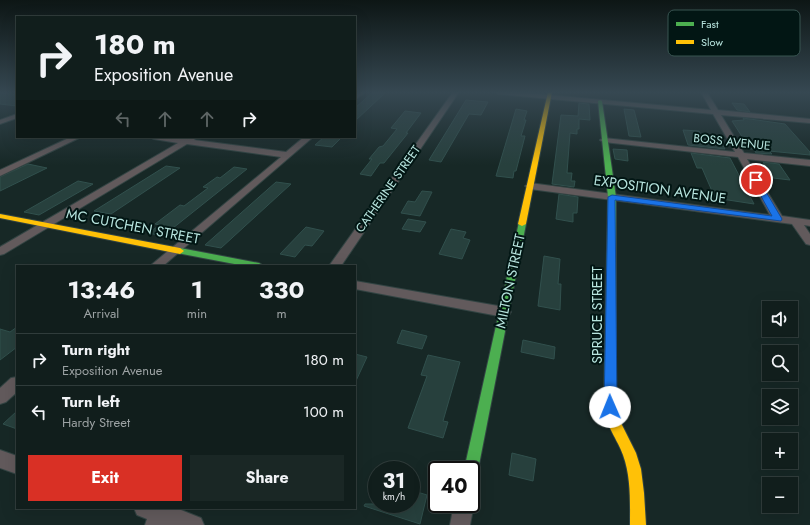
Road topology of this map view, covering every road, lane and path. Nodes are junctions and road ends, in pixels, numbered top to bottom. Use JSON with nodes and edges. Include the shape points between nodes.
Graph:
{"nodes":[{"id":1,"x":16,"y":116,"type":"edge"},
{"id":2,"x":439,"y":116,"type":"edge"},
{"id":3,"x":544,"y":116,"type":"edge"},
{"id":4,"x":602,"y":116,"type":"edge"},
{"id":5,"x":719,"y":116,"type":"edge"},
{"id":6,"x":763,"y":116,"type":"edge"},
{"id":7,"x":0,"y":118,"type":"edge"},
{"id":8,"x":8,"y":119,"type":"junction"},
{"id":9,"x":16,"y":120,"type":"edge"},
{"id":10,"x":810,"y":121,"type":"edge"},
{"id":11,"x":0,"y":122,"type":"edge"},
{"id":12,"x":75,"y":138,"type":"edge"},
{"id":13,"x":172,"y":138,"type":"edge"},
{"id":14,"x":308,"y":138,"type":"edge"},
{"id":15,"x":190,"y":139,"type":"edge"},
{"id":16,"x":604,"y":140,"type":"junction"},
{"id":17,"x":288,"y":155,"type":"junction"},
{"id":18,"x":741,"y":155,"type":"junction"},
{"id":19,"x":810,"y":163,"type":"edge"},
{"id":20,"x":0,"y":173,"type":"edge"},
{"id":21,"x":530,"y":186,"type":"junction"},
{"id":22,"x":612,"y":197,"type":"junction"},
{"id":23,"x":0,"y":216,"type":"edge"},
{"id":24,"x":778,"y":219,"type":"junction"},
{"id":25,"x":795,"y":221,"type":"junction"},
{"id":26,"x":810,"y":223,"type":"edge"},
{"id":27,"x":45,"y":225,"type":"junction"},
{"id":28,"x":810,"y":242,"type":"edge"},
{"id":29,"x":175,"y":250,"type":"junction"},
{"id":30,"x":0,"y":252,"type":"edge"},
{"id":31,"x":157,"y":265,"type":"edge"},
{"id":32,"x":254,"y":265,"type":"edge"},
{"id":33,"x":336,"y":265,"type":"edge"},
{"id":34,"x":356,"y":285,"type":"edge"},
{"id":35,"x":504,"y":312,"type":"junction"},
{"id":36,"x":16,"y":384,"type":"edge"},
{"id":37,"x":0,"y":397,"type":"edge"},
{"id":38,"x":0,"y":459,"type":"edge"},
{"id":39,"x":473,"y":461,"type":"edge"},
{"id":40,"x":16,"y":465,"type":"edge"},
{"id":41,"x":462,"y":513,"type":"edge"},
{"id":42,"x":157,"y":514,"type":"edge"},
{"id":43,"x":194,"y":525,"type":"edge"},
{"id":44,"x":460,"y":525,"type":"edge"},
{"id":45,"x":638,"y":525,"type":"edge"}],
"edges":[{"from":1,"to":8,"type":"street"},
{"from":2,"to":33,"type":"street","name":"CATHERINE STREET"},
{"from":3,"to":21,"type":"street","name":"MILTON STREET"},
{"from":4,"to":16,"type":"street","name":"SPRUCE STREET"},
{"from":5,"to":18,"type":"street"},
{"from":6,"to":10,"type":"street"},
{"from":7,"to":8,"type":"street"},
{"from":8,"to":9,"type":"street"},
{"from":8,"to":11,"type":"street"},
{"from":12,"to":20,"type":"street"},
{"from":13,"to":15,"type":"street"},
{"from":14,"to":17,"type":"street"},
{"from":15,"to":17,"type":"street"},
{"from":15,"to":27,"type":"street"},
{"from":16,"to":18,"type":"street","name":"BOSS AVENUE"},
{"from":16,"to":22,"type":"street","name":"SPRUCE STREET"},
{"from":17,"to":29,"type":"street"},
{"from":18,"to":19,"type":"street","name":"BOSS AVENUE"},
{"from":18,"to":24,"type":"street"},
{"from":21,"to":22,"type":"street","name":"EXPOSITION AVENUE"},
{"from":21,"to":35,"type":"street","name":"MILTON STREET"},
{"from":22,"to":24,"type":"street","name":"EXPOSITION AVENUE"},
{"from":22,"to":45,"type":"street","name":"SPRUCE STREET","via":[[610,407],[613,423],[632,459],[636,478]]},
{"from":23,"to":27,"type":"street","name":"MC CUTCHEN STREET"},
{"from":24,"to":25,"type":"street","name":"EXPOSITION AVENUE"},
{"from":25,"to":26,"type":"street","name":"EXPOSITION AVENUE"},
{"from":25,"to":28,"type":"street"},
{"from":27,"to":29,"type":"street","name":"MC CUTCHEN STREET"},
{"from":27,"to":30,"type":"street"},
{"from":29,"to":31,"type":"street"},
{"from":29,"to":32,"type":"street","name":"MC CUTCHEN STREET"},
{"from":34,"to":35,"type":"street"},
{"from":35,"to":39,"type":"street","name":"MILTON STREET"},
{"from":36,"to":37,"type":"street"},
{"from":38,"to":40,"type":"street"},
{"from":41,"to":44,"type":"street"},
{"from":42,"to":43,"type":"street"}]}
